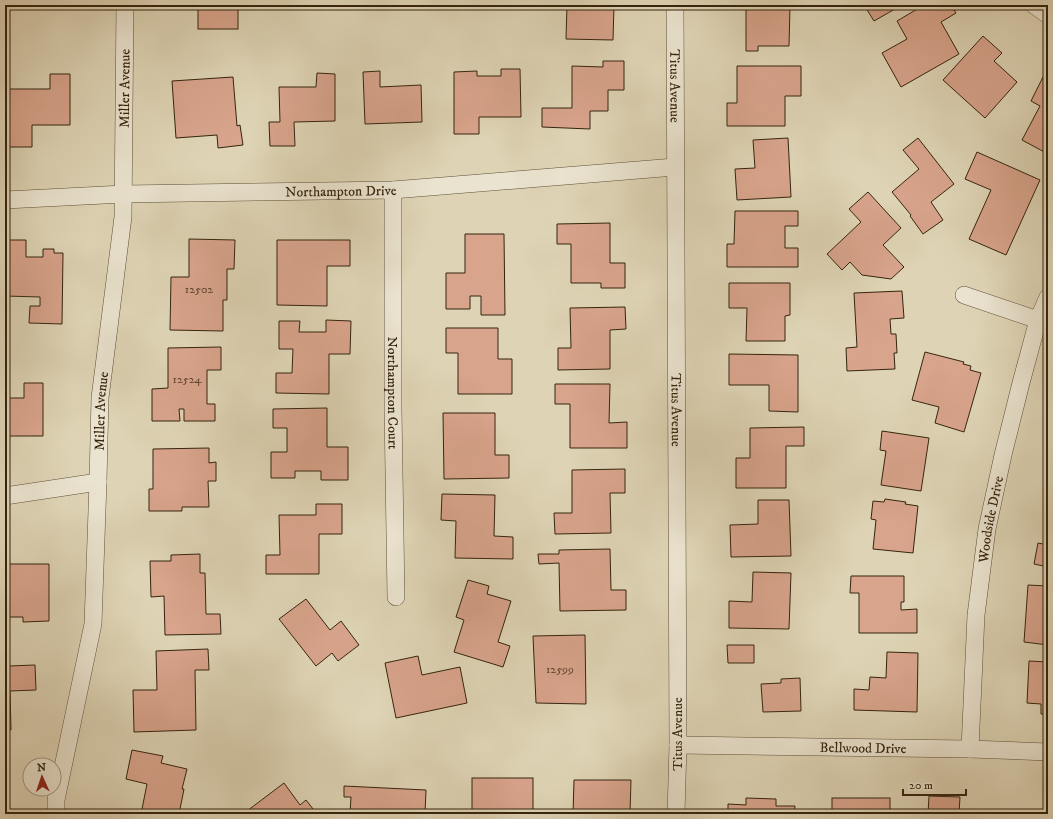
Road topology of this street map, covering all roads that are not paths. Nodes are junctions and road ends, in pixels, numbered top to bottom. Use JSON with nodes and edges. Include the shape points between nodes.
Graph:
{"nodes":[{"id":1,"x":125,"y":5,"type":"edge"},
{"id":2,"x":675,"y":5,"type":"edge"},
{"id":3,"x":1034,"y":5,"type":"edge"},
{"id":4,"x":1048,"y":16,"type":"edge"},
{"id":5,"x":675,"y":167,"type":"junction"},
{"id":6,"x":392,"y":190,"type":"junction"},
{"id":7,"x":124,"y":194,"type":"junction"},
{"id":8,"x":5,"y":200,"type":"edge"},
{"id":9,"x":964,"y":295,"type":"dead end"},
{"id":10,"x":1048,"y":297,"type":"edge"},
{"id":11,"x":1038,"y":320,"type":"junction"},
{"id":12,"x":98,"y":482,"type":"junction"},
{"id":13,"x":5,"y":496,"type":"edge"},
{"id":14,"x":396,"y":597,"type":"dead end"},
{"id":15,"x":678,"y":745,"type":"junction"},
{"id":16,"x":970,"y":749,"type":"junction"},
{"id":17,"x":1048,"y":752,"type":"edge"},
{"id":18,"x":56,"y":814,"type":"edge"},
{"id":19,"x":676,"y":814,"type":"edge"}],
"edges":[{"from":1,"to":7,"type":"street","name":"Miller Avenue"},
{"from":2,"to":5,"type":"street","name":"Titus Avenue"},
{"from":3,"to":4,"type":"street"},
{"from":5,"to":6,"type":"street","name":"Northampton Drive"},
{"from":5,"to":15,"type":"street","name":"Titus Avenue"},
{"from":6,"to":7,"type":"street","name":"Northampton Drive"},
{"from":6,"to":14,"type":"street","name":"Northampton Court"},
{"from":7,"to":8,"type":"street","name":"Northampton Drive"},
{"from":7,"to":12,"type":"street","name":"Miller Avenue","via":[[100,398]]},
{"from":9,"to":11,"type":"street"},
{"from":10,"to":11,"type":"street","name":"Woodside Drive"},
{"from":11,"to":16,"type":"street","name":"Woodside Drive","via":[[1002,455],[987,529],[976,615]]},
{"from":12,"to":13,"type":"street"},
{"from":12,"to":18,"type":"street","name":"Miller Avenue","via":[[93,624],[56,800]]},
{"from":15,"to":16,"type":"street","name":"Bellwood Drive"},
{"from":15,"to":19,"type":"street","name":"Titus Avenue"},
{"from":16,"to":17,"type":"street","name":"Bellwood Drive"}]}
